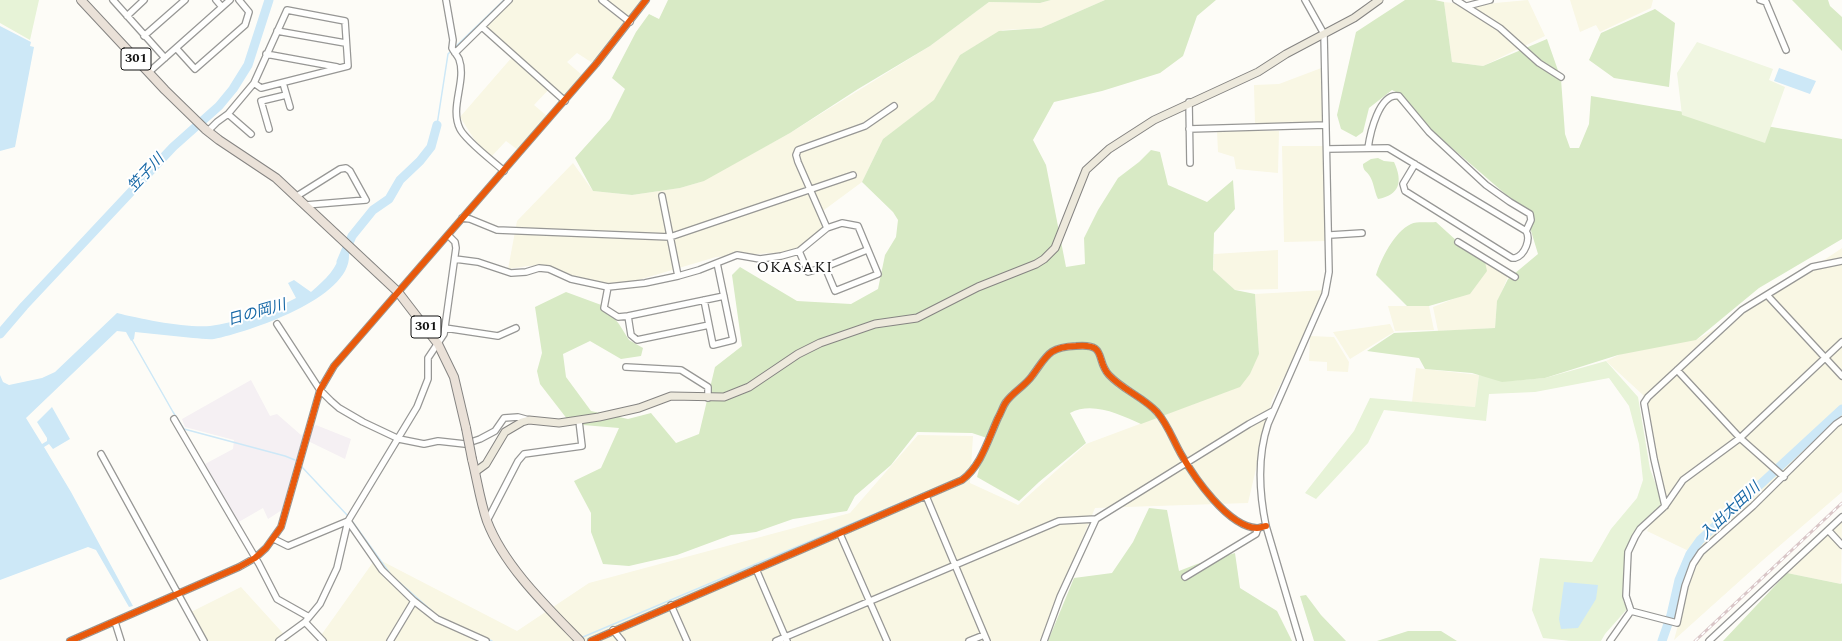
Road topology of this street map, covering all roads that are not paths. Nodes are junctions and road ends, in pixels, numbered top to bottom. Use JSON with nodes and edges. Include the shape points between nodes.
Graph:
{"nodes":[{"id":1,"x":91,"y":0,"type":"edge"},
{"id":2,"x":112,"y":0,"type":"edge"},
{"id":3,"x":144,"y":0,"type":"edge"},
{"id":4,"x":185,"y":0,"type":"edge"},
{"id":5,"x":216,"y":0,"type":"edge"},
{"id":6,"x":230,"y":0,"type":"edge"},
{"id":7,"x":239,"y":0,"type":"edge"},
{"id":8,"x":446,"y":0,"type":"edge"},
{"id":9,"x":509,"y":0,"type":"edge"},
{"id":10,"x":602,"y":0,"type":"edge"},
{"id":11,"x":646,"y":0,"type":"edge"},
{"id":12,"x":1305,"y":0,"type":"edge"},
{"id":13,"x":1379,"y":0,"type":"edge"},
{"id":14,"x":1456,"y":0,"type":"edge"},
{"id":15,"x":1490,"y":0,"type":"edge"},
{"id":16,"x":1760,"y":0,"type":"edge"},
{"id":17,"x":83,"y":3,"type":"edge"},
{"id":18,"x":222,"y":6,"type":"junction"},
{"id":19,"x":1467,"y":6,"type":"junction"},
{"id":20,"x":127,"y":16,"type":"junction"},
{"id":21,"x":630,"y":22,"type":"junction"},
{"id":22,"x":482,"y":27,"type":"junction"},
{"id":23,"x":277,"y":31,"type":"junction"},
{"id":24,"x":1324,"y":34,"type":"junction"},
{"id":25,"x":144,"y":36,"type":"junction"},
{"id":26,"x":345,"y":43,"type":"junction"},
{"id":27,"x":176,"y":48,"type":"junction"},
{"id":28,"x":1786,"y":50,"type":"dead end"},
{"id":29,"x":454,"y":51,"type":"junction"},
{"id":30,"x":266,"y":54,"type":"junction"},
{"id":31,"x":165,"y":58,"type":"junction"},
{"id":32,"x":340,"y":68,"type":"junction"},
{"id":33,"x":149,"y":72,"type":"junction"},
{"id":34,"x":1561,"y":77,"type":"dead end"},
{"id":35,"x":254,"y":83,"type":"junction"},
{"id":36,"x":282,"y":83,"type":"junction"},
{"id":37,"x":286,"y":95,"type":"junction"},
{"id":38,"x":565,"y":101,"type":"junction"},
{"id":39,"x":1189,"y":102,"type":"junction"},
{"id":40,"x":894,"y":106,"type":"dead end"},
{"id":41,"x":290,"y":107,"type":"dead end"},
{"id":42,"x":228,"y":114,"type":"junction"},
{"id":43,"x":1326,"y":125,"type":"junction"},
{"id":44,"x":269,"y":129,"type":"dead end"},
{"id":45,"x":1189,"y":129,"type":"junction"},
{"id":46,"x":207,"y":130,"type":"junction"},
{"id":47,"x":252,"y":134,"type":"dead end"},
{"id":48,"x":1368,"y":148,"type":"junction"},
{"id":49,"x":1327,"y":149,"type":"junction"},
{"id":50,"x":1190,"y":163,"type":"dead end"},
{"id":51,"x":1415,"y":164,"type":"junction"},
{"id":52,"x":504,"y":171,"type":"junction"},
{"id":53,"x":853,"y":175,"type":"dead end"},
{"id":54,"x":811,"y":190,"type":"junction"},
{"id":55,"x":297,"y":196,"type":"junction"},
{"id":56,"x":662,"y":196,"type":"dead end"},
{"id":57,"x":306,"y":205,"type":"junction"},
{"id":58,"x":462,"y":218,"type":"junction"},
{"id":59,"x":827,"y":228,"type":"junction"},
{"id":60,"x":1526,"y":230,"type":"junction"},
{"id":61,"x":1362,"y":234,"type":"dead end"},
{"id":62,"x":448,"y":235,"type":"junction"},
{"id":63,"x":1330,"y":235,"type":"junction"},
{"id":64,"x":670,"y":237,"type":"junction"},
{"id":65,"x":1458,"y":242,"type":"dead end"},
{"id":66,"x":799,"y":250,"type":"junction"},
{"id":67,"x":867,"y":250,"type":"junction"},
{"id":68,"x":455,"y":259,"type":"junction"},
{"id":69,"x":1842,"y":261,"type":"edge"},
{"id":70,"x":717,"y":263,"type":"junction"},
{"id":71,"x":825,"y":267,"type":"junction"},
{"id":72,"x":678,"y":276,"type":"junction"},
{"id":73,"x":1515,"y":277,"type":"dead end"},
{"id":74,"x":608,"y":288,"type":"junction"},
{"id":75,"x":398,"y":292,"type":"junction"},
{"id":76,"x":1767,"y":295,"type":"junction"},
{"id":77,"x":724,"y":296,"type":"junction"},
{"id":78,"x":704,"y":300,"type":"junction"},
{"id":79,"x":628,"y":316,"type":"junction"},
{"id":80,"x":277,"y":324,"type":"dead end"},
{"id":81,"x":709,"y":325,"type":"junction"},
{"id":82,"x":444,"y":328,"type":"junction"},
{"id":83,"x":516,"y":328,"type":"dead end"},
{"id":84,"x":1842,"y":342,"type":"edge"},
{"id":85,"x":438,"y":344,"type":"junction"},
{"id":86,"x":1825,"y":358,"type":"junction"},
{"id":87,"x":626,"y":367,"type":"dead end"},
{"id":88,"x":1677,"y":370,"type":"junction"},
{"id":89,"x":1842,"y":376,"type":"edge"},
{"id":90,"x":320,"y":390,"type":"junction"},
{"id":91,"x":708,"y":398,"type":"junction"},
{"id":92,"x":1273,"y":411,"type":"junction"},
{"id":93,"x":174,"y":419,"type":"dead end"},
{"id":94,"x":529,"y":420,"type":"junction"},
{"id":95,"x":1842,"y":420,"type":"edge"},
{"id":96,"x":579,"y":421,"type":"junction"},
{"id":97,"x":1740,"y":438,"type":"junction"},
{"id":98,"x":399,"y":439,"type":"junction"},
{"id":99,"x":102,"y":454,"type":"dead end"},
{"id":100,"x":1187,"y":462,"type":"junction"},
{"id":101,"x":475,"y":472,"type":"junction"},
{"id":102,"x":1784,"y":477,"type":"junction"},
{"id":103,"x":926,"y":496,"type":"junction"},
{"id":104,"x":1665,"y":506,"type":"junction"},
{"id":105,"x":1842,"y":517,"type":"edge"},
{"id":106,"x":1096,"y":519,"type":"junction"},
{"id":107,"x":348,"y":521,"type":"junction"},
{"id":108,"x":487,"y":521,"type":"junction"},
{"id":109,"x":1266,"y":526,"type":"junction"},
{"id":110,"x":1258,"y":528,"type":"junction"},
{"id":111,"x":1828,"y":530,"type":"junction"},
{"id":112,"x":840,"y":534,"type":"junction"},
{"id":113,"x":274,"y":539,"type":"junction"},
{"id":114,"x":1842,"y":545,"type":"edge"},
{"id":115,"x":255,"y":558,"type":"junction"},
{"id":116,"x":955,"y":565,"type":"junction"},
{"id":117,"x":756,"y":569,"type":"junction"},
{"id":118,"x":1185,"y":577,"type":"dead end"},
{"id":119,"x":179,"y":594,"type":"junction"},
{"id":120,"x":414,"y":600,"type":"junction"},
{"id":121,"x":870,"y":601,"type":"junction"},
{"id":122,"x":672,"y":606,"type":"junction"},
{"id":123,"x":1631,"y":611,"type":"junction"},
{"id":124,"x":309,"y":617,"type":"junction"},
{"id":125,"x":115,"y":622,"type":"junction"},
{"id":126,"x":305,"y":622,"type":"junction"},
{"id":127,"x":613,"y":630,"type":"junction"},
{"id":128,"x":984,"y":635,"type":"junction"},
{"id":129,"x":477,"y":639,"type":"edge"},
{"id":130,"x":786,"y":639,"type":"edge"},
{"id":131,"x":70,"y":641,"type":"edge"},
{"id":132,"x":121,"y":641,"type":"edge"},
{"id":133,"x":204,"y":641,"type":"edge"},
{"id":134,"x":279,"y":641,"type":"edge"},
{"id":135,"x":323,"y":641,"type":"edge"},
{"id":136,"x":390,"y":641,"type":"edge"},
{"id":137,"x":486,"y":641,"type":"edge"},
{"id":138,"x":580,"y":641,"type":"edge"},
{"id":139,"x":591,"y":641,"type":"edge"},
{"id":140,"x":622,"y":641,"type":"edge"},
{"id":141,"x":687,"y":641,"type":"edge"},
{"id":142,"x":776,"y":641,"type":"edge"},
{"id":143,"x":887,"y":641,"type":"edge"},
{"id":144,"x":969,"y":641,"type":"edge"},
{"id":145,"x":987,"y":641,"type":"edge"},
{"id":146,"x":1044,"y":641,"type":"edge"},
{"id":147,"x":1300,"y":641,"type":"edge"},
{"id":148,"x":1610,"y":641,"type":"edge"},
{"id":149,"x":1709,"y":641,"type":"edge"}],
"edges":[{"from":1,"to":17,"type":"street"},
{"from":2,"to":20,"type":"street"},
{"from":3,"to":20,"type":"street"},
{"from":4,"to":25,"type":"street"},
{"from":5,"to":18,"type":"street"},
{"from":6,"to":18,"type":"street"},
{"from":7,"to":27,"type":"street","via":[[250,12],[245,26],[194,69]]},
{"from":8,"to":29,"type":"street"},
{"from":9,"to":22,"type":"street"},
{"from":10,"to":21,"type":"street"},
{"from":11,"to":21,"type":"street"},
{"from":12,"to":24,"type":"street"},
{"from":13,"to":24,"type":"main road","via":[[1354,18]]},
{"from":14,"to":19,"type":"street"},
{"from":15,"to":19,"type":"street"},
{"from":16,"to":28,"type":"street","via":[[1766,2]]},
{"from":17,"to":33,"type":"highway","number":"301"},
{"from":18,"to":27,"type":"street"},
{"from":19,"to":34,"type":"street","via":[[1500,28],[1539,63]]},
{"from":20,"to":25,"type":"street"},
{"from":21,"to":38,"type":"street"},
{"from":22,"to":29,"type":"street"},
{"from":22,"to":38,"type":"street"},
{"from":23,"to":26,"type":"street"},
{"from":23,"to":26,"type":"street","via":[[286,10],[344,21]]},
{"from":23,"to":30,"type":"street"},
{"from":24,"to":39,"type":"main road","via":[[1258,72]]},
{"from":24,"to":43,"type":"street"},
{"from":25,"to":31,"type":"street"},
{"from":26,"to":32,"type":"street","via":[[348,66]]},
{"from":27,"to":31,"type":"street"},
{"from":29,"to":52,"type":"street","via":[[459,58],[460,70],[457,118],[459,129]]},
{"from":30,"to":32,"type":"street"},
{"from":30,"to":35,"type":"street"},
{"from":31,"to":33,"type":"street"},
{"from":32,"to":36,"type":"street"},
{"from":33,"to":46,"type":"highway","number":"301"},
{"from":35,"to":36,"type":"street","via":[[261,88]]},
{"from":35,"to":42,"type":"street"},
{"from":36,"to":37,"type":"street"},
{"from":37,"to":41,"type":"street"},
{"from":37,"to":44,"type":"street","via":[[262,101]]},
{"from":38,"to":52,"type":"street"},
{"from":39,"to":45,"type":"street"},
{"from":39,"to":91,"type":"main road","via":[[1130,134],[1086,170],[1055,248],[1044,259],[978,287],[916,318],[875,324],[820,343],[749,386],[724,397]]},
{"from":40,"to":54,"type":"street","via":[[865,126],[798,150],[798,162]]},
{"from":42,"to":46,"type":"street"},
{"from":42,"to":47,"type":"street"},
{"from":43,"to":45,"type":"street"},
{"from":43,"to":49,"type":"street"},
{"from":45,"to":50,"type":"street"},
{"from":46,"to":55,"type":"highway","number":"301","via":[[276,178]]},
{"from":48,"to":49,"type":"street"},
{"from":48,"to":51,"type":"street","via":[[1388,148]]},
{"from":48,"to":60,"type":"street","via":[[1378,109],[1392,97],[1399,96],[1429,132],[1486,185],[1530,214],[1531,220]]},
{"from":49,"to":63,"type":"street"},
{"from":51,"to":60,"type":"street"},
{"from":51,"to":60,"type":"street","via":[[1403,184],[1405,191],[1512,258],[1520,255],[1528,241]]},
{"from":52,"to":58,"type":"street"},
{"from":53,"to":54,"type":"street"},
{"from":54,"to":59,"type":"street"},
{"from":54,"to":64,"type":"street"},
{"from":55,"to":57,"type":"highway","number":"301"},
{"from":55,"to":57,"type":"street","via":[[346,168],[366,200]]},
{"from":56,"to":64,"type":"street"},
{"from":57,"to":75,"type":"highway","number":"301"},
{"from":58,"to":62,"type":"street"},
{"from":58,"to":64,"type":"street","via":[[497,230]]},
{"from":59,"to":66,"type":"street"},
{"from":59,"to":67,"type":"street","via":[[842,223],[858,226]]},
{"from":61,"to":63,"type":"street"},
{"from":62,"to":68,"type":"street","via":[[455,242]]},
{"from":62,"to":75,"type":"street"},
{"from":63,"to":92,"type":"street","via":[[1329,272],[1325,294]]},
{"from":64,"to":72,"type":"street"},
{"from":65,"to":73,"type":"street"},
{"from":66,"to":70,"type":"street","via":[[781,256],[737,256]]},
{"from":66,"to":71,"type":"street","via":[[808,272]]},
{"from":67,"to":71,"type":"street"},
{"from":67,"to":71,"type":"street","via":[[878,274],[835,291]]},
{"from":68,"to":74,"type":"street","via":[[478,262],[511,273],[539,268],[549,269],[571,279]]},
{"from":68,"to":82,"type":"street"},
{"from":69,"to":76,"type":"street","via":[[1812,267]]},
{"from":70,"to":72,"type":"street"},
{"from":70,"to":77,"type":"street"},
{"from":72,"to":74,"type":"street"},
{"from":74,"to":79,"type":"street","via":[[604,308],[618,317]]},
{"from":75,"to":85,"type":"highway","number":"301"},
{"from":75,"to":90,"type":"street","via":[[334,366]]},
{"from":76,"to":86,"type":"street"},
{"from":76,"to":88,"type":"street","via":[[1742,310]]},
{"from":77,"to":78,"type":"street"},
{"from":77,"to":81,"type":"street","via":[[733,340],[713,345]]},
{"from":78,"to":79,"type":"street"},
{"from":78,"to":81,"type":"street"},
{"from":79,"to":81,"type":"street","via":[[631,335],[637,340]]},
{"from":80,"to":90,"type":"street"},
{"from":82,"to":83,"type":"street","via":[[498,336]]},
{"from":82,"to":85,"type":"street"},
{"from":84,"to":86,"type":"street"},
{"from":85,"to":98,"type":"street","via":[[428,358],[428,379],[417,407]]},
{"from":85,"to":101,"type":"highway","number":"301","bridge":true,"via":[[454,377]]},
{"from":86,"to":89,"type":"street"},
{"from":86,"to":97,"type":"street"},
{"from":87,"to":91,"type":"street","via":[[681,370],[708,387]]},
{"from":88,"to":97,"type":"street"},
{"from":88,"to":104,"type":"street","via":[[1644,403]]},
{"from":90,"to":98,"type":"street","via":[[339,408]]},
{"from":90,"to":113,"type":"street","via":[[287,508]]},
{"from":91,"to":96,"type":"main road","via":[[671,396],[639,408]]},
{"from":92,"to":100,"type":"street"},
{"from":92,"to":109,"type":"street","via":[[1263,438],[1259,471]]},
{"from":93,"to":115,"type":"street"},
{"from":94,"to":96,"type":"main road","via":[[559,423]]},
{"from":94,"to":98,"type":"street","via":[[518,417],[504,418],[495,432],[464,444],[438,441],[424,444]]},
{"from":94,"to":101,"type":"main road","via":[[505,432],[486,464]]},
{"from":95,"to":102,"type":"street"},
{"from":96,"to":108,"type":"street","via":[[582,446],[524,454]]},
{"from":97,"to":102,"type":"street"},
{"from":97,"to":104,"type":"street","via":[[1683,480]]},
{"from":98,"to":107,"type":"street"},
{"from":99,"to":119,"type":"street"},
{"from":100,"to":103,"type":"street","via":[[1168,426],[1157,412],[1108,374],[1098,351],[1093,347],[1080,345],[1062,346],[1051,350],[1031,377],[1005,402],[970,474]]},
{"from":100,"to":106,"type":"street"},
{"from":100,"to":110,"type":"street","via":[[1208,493],[1235,520]]},
{"from":101,"to":108,"type":"highway","number":"301"},
{"from":102,"to":123,"type":"street","via":[[1701,552],[1685,586],[1677,623]]},
{"from":103,"to":112,"type":"street"},
{"from":103,"to":116,"type":"street"},
{"from":104,"to":123,"type":"street","via":[[1640,529],[1628,552],[1626,596]]},
{"from":105,"to":111,"type":"street"},
{"from":106,"to":116,"type":"street","via":[[1059,521]]},
{"from":106,"to":146,"type":"street","via":[[1060,597]]},
{"from":107,"to":113,"type":"street","via":[[288,546]]},
{"from":107,"to":120,"type":"street","via":[[382,570]]},
{"from":107,"to":124,"type":"street","via":[[337,568],[323,600]]},
{"from":108,"to":138,"type":"highway","number":"301","via":[[508,559],[526,583]]},
{"from":109,"to":110,"type":"street"},
{"from":109,"to":147,"type":"street"},
{"from":110,"to":118,"type":"street","via":[[1256,534]]},
{"from":111,"to":114,"type":"street"},
{"from":111,"to":149,"type":"street"},
{"from":112,"to":117,"type":"street"},
{"from":112,"to":121,"type":"street"},
{"from":113,"to":115,"type":"street"},
{"from":115,"to":119,"type":"street"},
{"from":115,"to":124,"type":"street","via":[[277,599]]},
{"from":116,"to":121,"type":"street"},
{"from":116,"to":128,"type":"street"},
{"from":117,"to":122,"type":"street"},
{"from":117,"to":130,"type":"street"},
{"from":119,"to":125,"type":"street"},
{"from":119,"to":133,"type":"street"},
{"from":120,"to":129,"type":"street","via":[[437,619]]},
{"from":120,"to":136,"type":"street"},
{"from":121,"to":130,"type":"street"},
{"from":121,"to":143,"type":"street"},
{"from":122,"to":127,"type":"street"},
{"from":122,"to":141,"type":"street"},
{"from":123,"to":148,"type":"street"},
{"from":124,"to":126,"type":"street"},
{"from":125,"to":131,"type":"street"},
{"from":125,"to":132,"type":"street"},
{"from":126,"to":134,"type":"street"},
{"from":126,"to":135,"type":"street"},
{"from":127,"to":139,"type":"street"},
{"from":127,"to":140,"type":"street"},
{"from":128,"to":144,"type":"street"},
{"from":128,"to":145,"type":"street"},
{"from":129,"to":137,"type":"street"},
{"from":130,"to":142,"type":"street"}]}
